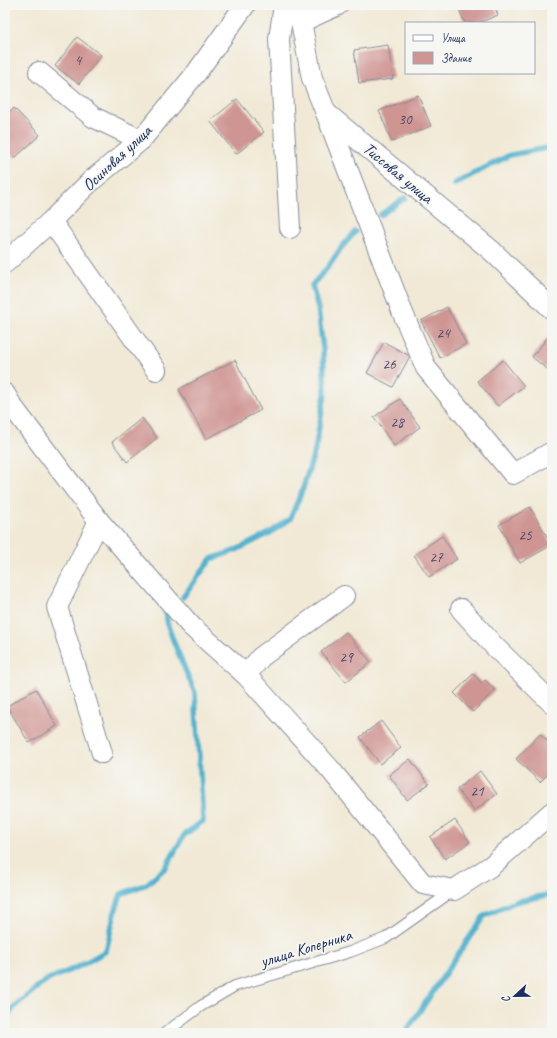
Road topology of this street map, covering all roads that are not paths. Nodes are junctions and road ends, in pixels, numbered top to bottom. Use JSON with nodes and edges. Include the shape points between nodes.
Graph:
{"nodes":[{"id":1,"x":245,"y":5,"type":"edge"},
{"id":2,"x":284,"y":5,"type":"edge"},
{"id":3,"x":338,"y":5,"type":"edge"},
{"id":4,"x":301,"y":14,"type":"edge"},
{"id":5,"x":39,"y":72,"type":"dead end"},
{"id":6,"x":326,"y":113,"type":"junction"},
{"id":7,"x":141,"y":140,"type":"junction"},
{"id":8,"x":51,"y":220,"type":"junction"},
{"id":9,"x":290,"y":228,"type":"dead end"},
{"id":10,"x":5,"y":262,"type":"edge"},
{"id":11,"x":552,"y":309,"type":"edge"},
{"id":12,"x":156,"y":370,"type":"dead end"},
{"id":13,"x":5,"y":394,"type":"edge"},
{"id":14,"x":552,"y":452,"type":"edge"},
{"id":15,"x":99,"y":521,"type":"junction"},
{"id":16,"x":344,"y":596,"type":"dead end"},
{"id":17,"x":461,"y":609,"type":"dead end"},
{"id":18,"x":246,"y":675,"type":"junction"},
{"id":19,"x":552,"y":703,"type":"edge"},
{"id":20,"x":102,"y":752,"type":"dead end"},
{"id":21,"x":552,"y":812,"type":"edge"},
{"id":22,"x":454,"y":890,"type":"junction"},
{"id":23,"x":166,"y":1033,"type":"edge"}],
"edges":[{"from":1,"to":7,"type":"street","name":"Осиновая улица","via":[[197,72]]},
{"from":2,"to":9,"type":"street","via":[[279,39]]},
{"from":3,"to":4,"type":"street"},
{"from":4,"to":6,"type":"street","name":"Тиссовая улица","via":[[312,78]]},
{"from":5,"to":7,"type":"street","via":[[93,116]]},
{"from":6,"to":11,"type":"street","name":"Тиссовая улица","via":[[492,251]]},
{"from":6,"to":14,"type":"street","via":[[426,368],[513,474]]},
{"from":7,"to":8,"type":"street","name":"Осиновая улица","via":[[91,181]]},
{"from":8,"to":10,"type":"street","name":"Осиновая улица"},
{"from":8,"to":12,"type":"street"},
{"from":13,"to":15,"type":"street"},
{"from":15,"to":18,"type":"street","via":[[191,626]]},
{"from":15,"to":20,"type":"street","via":[[57,607]]},
{"from":16,"to":18,"type":"street","via":[[261,657]]},
{"from":17,"to":19,"type":"street","via":[[495,647]]},
{"from":18,"to":22,"type":"street","via":[[330,769],[423,884]]},
{"from":21,"to":22,"type":"street","via":[[491,866]]},
{"from":22,"to":23,"type":"lane","name":"улица Коперника","via":[[386,938],[350,952],[235,986],[201,1006]]}]}
